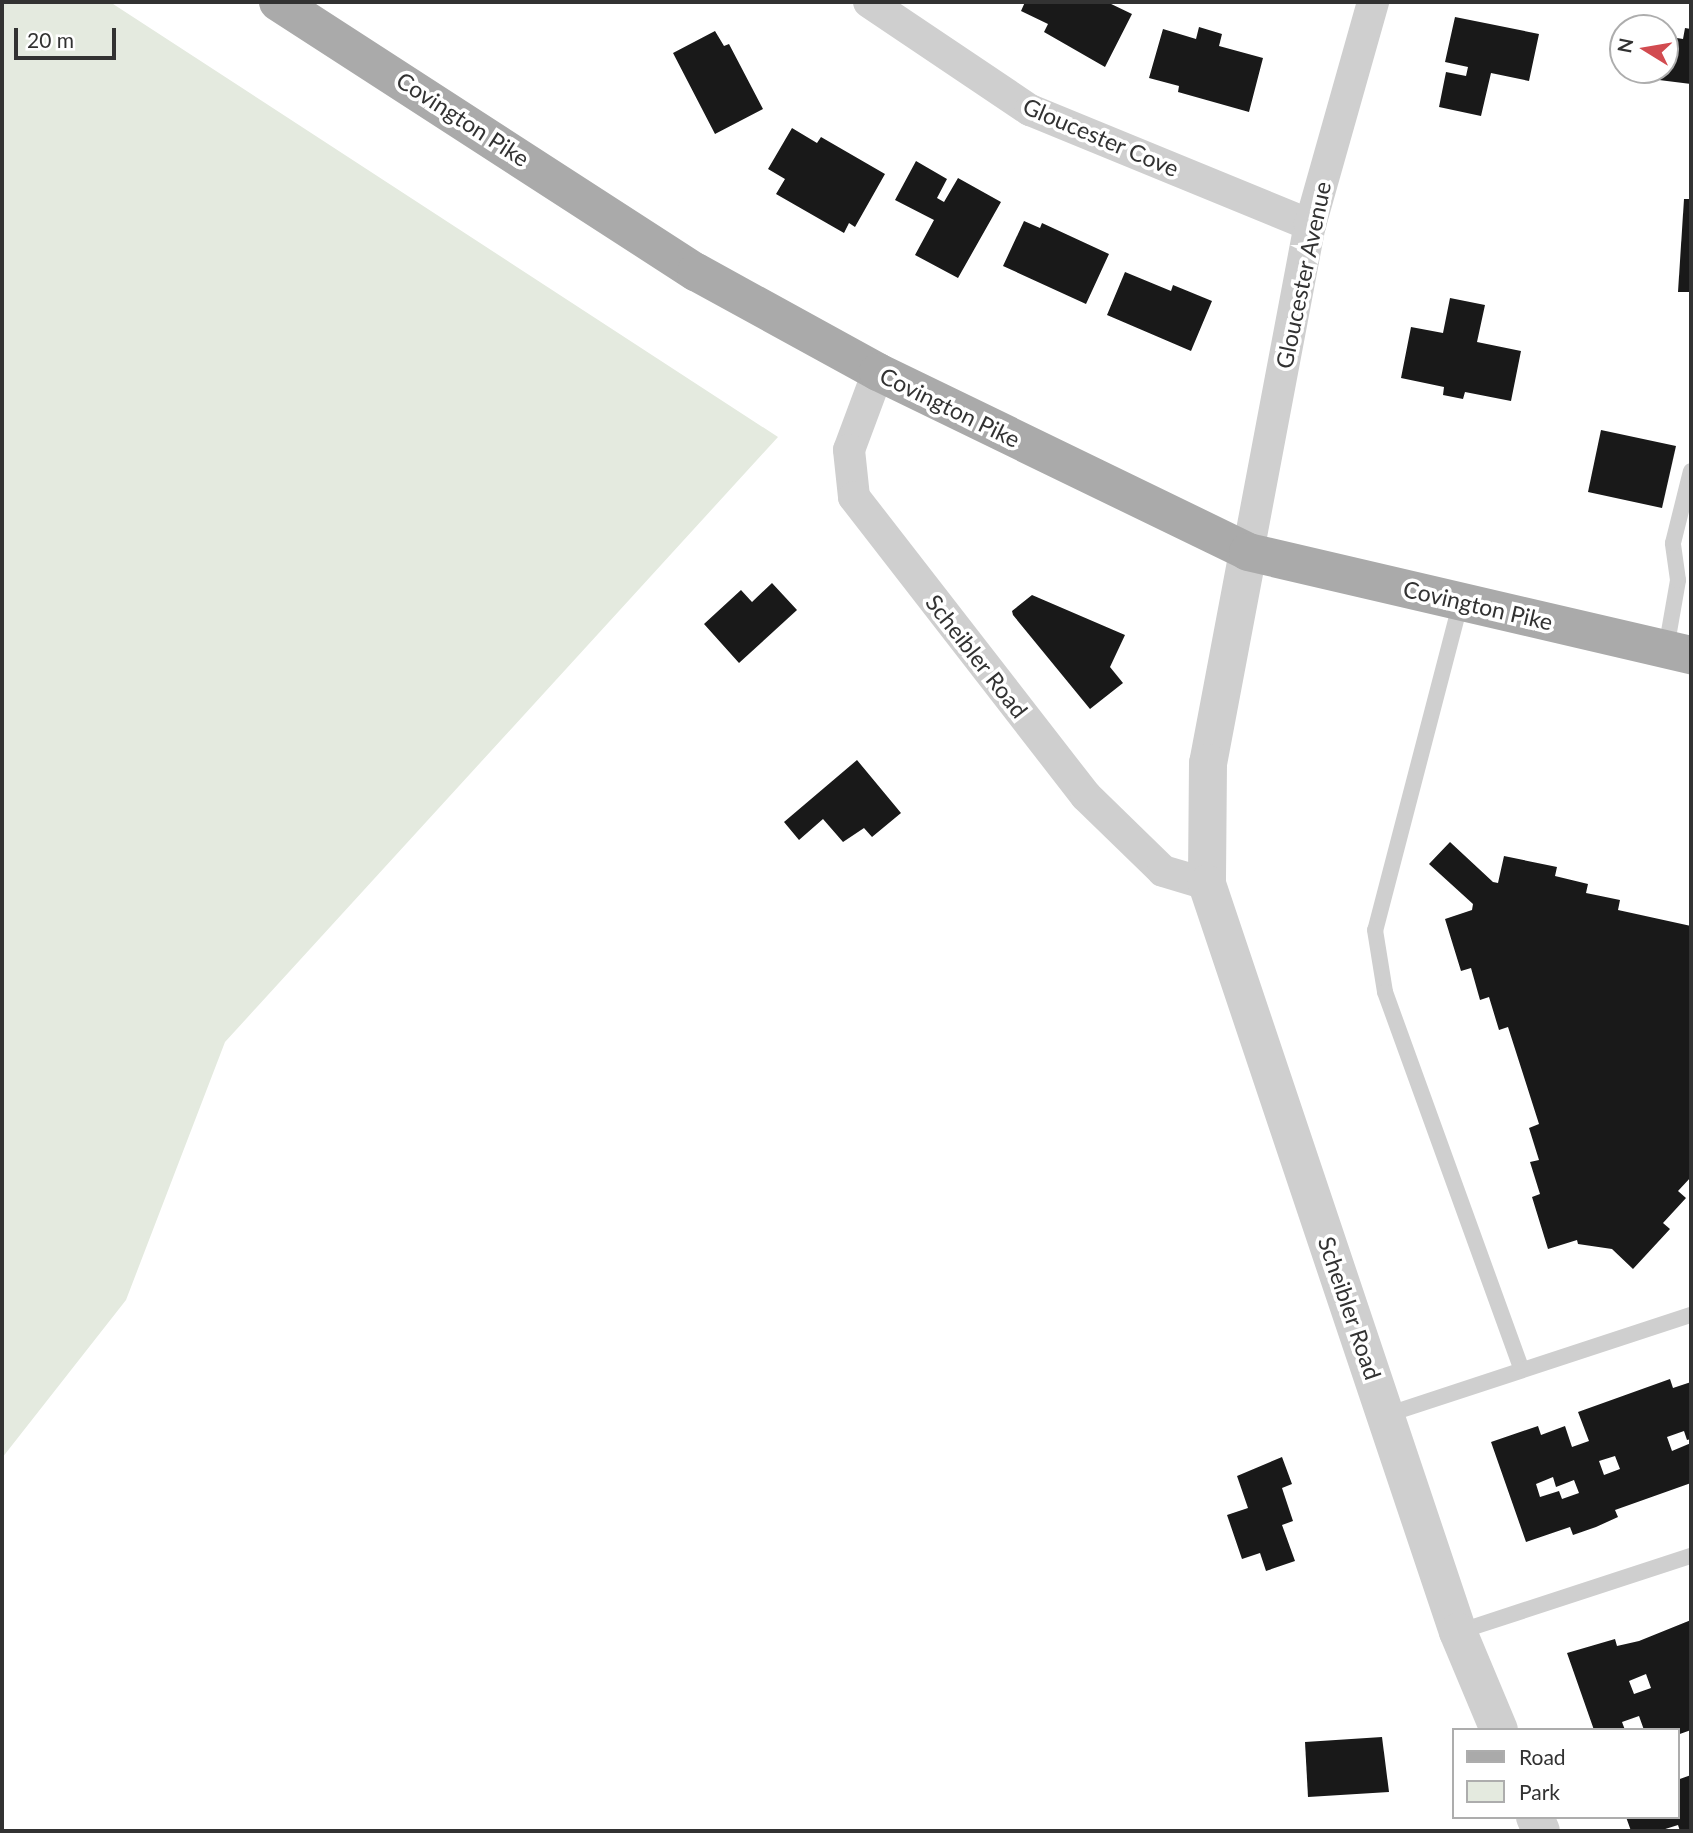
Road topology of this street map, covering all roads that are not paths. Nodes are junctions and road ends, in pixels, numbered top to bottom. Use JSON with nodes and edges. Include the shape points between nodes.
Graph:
{"nodes":[{"id":1,"x":278,"y":2,"type":"edge"},
{"id":2,"x":869,"y":2,"type":"edge"},
{"id":3,"x":1373,"y":2,"type":"edge"},
{"id":4,"x":1310,"y":225,"type":"junction"},
{"id":5,"x":878,"y":372,"type":"junction"},
{"id":6,"x":1691,"y":471,"type":"edge"},
{"id":7,"x":1248,"y":552,"type":"junction"},
{"id":8,"x":1461,"y":601,"type":"junction"},
{"id":9,"x":1679,"y":652,"type":"edge"},
{"id":10,"x":1207,"y":884,"type":"junction"},
{"id":11,"x":1691,"y":1315,"type":"edge"},
{"id":12,"x":1521,"y":1370,"type":"junction"},
{"id":13,"x":1385,"y":1415,"type":"junction"},
{"id":14,"x":1691,"y":1556,"type":"edge"},
{"id":15,"x":1458,"y":1632,"type":"junction"},
{"id":16,"x":1498,"y":1728,"type":"edge"}],
"edges":[{"from":1,"to":5,"type":"main road","name":"Covington Pike","via":[[696,272]]},
{"from":2,"to":4,"type":"street","name":"Gloucester Cove","via":[[1030,110]]},
{"from":3,"to":4,"type":"street","name":"Gloucester Avenue"},
{"from":4,"to":7,"type":"street","name":"Gloucester Avenue"},
{"from":5,"to":7,"type":"main road","name":"Covington Pike"},
{"from":5,"to":10,"type":"street","name":"Scheibler Road","via":[[849,450],[854,497],[1086,796],[1163,871]]},
{"from":6,"to":9,"type":"lane","via":[[1673,544]]},
{"from":7,"to":8,"type":"main road","name":"Covington Pike"},
{"from":7,"to":10,"type":"street","name":"Scheibler Road","via":[[1209,762]]},
{"from":8,"to":9,"type":"main road","name":"Covington Pike"},
{"from":8,"to":12,"type":"lane","via":[[1375,930],[1385,992]]},
{"from":10,"to":13,"type":"street","name":"Scheibler Road"},
{"from":11,"to":12,"type":"lane"},
{"from":12,"to":13,"type":"lane"},
{"from":13,"to":15,"type":"street","name":"Scheibler Road"},
{"from":14,"to":15,"type":"lane"},
{"from":15,"to":16,"type":"street","name":"Scheibler Road"}]}
